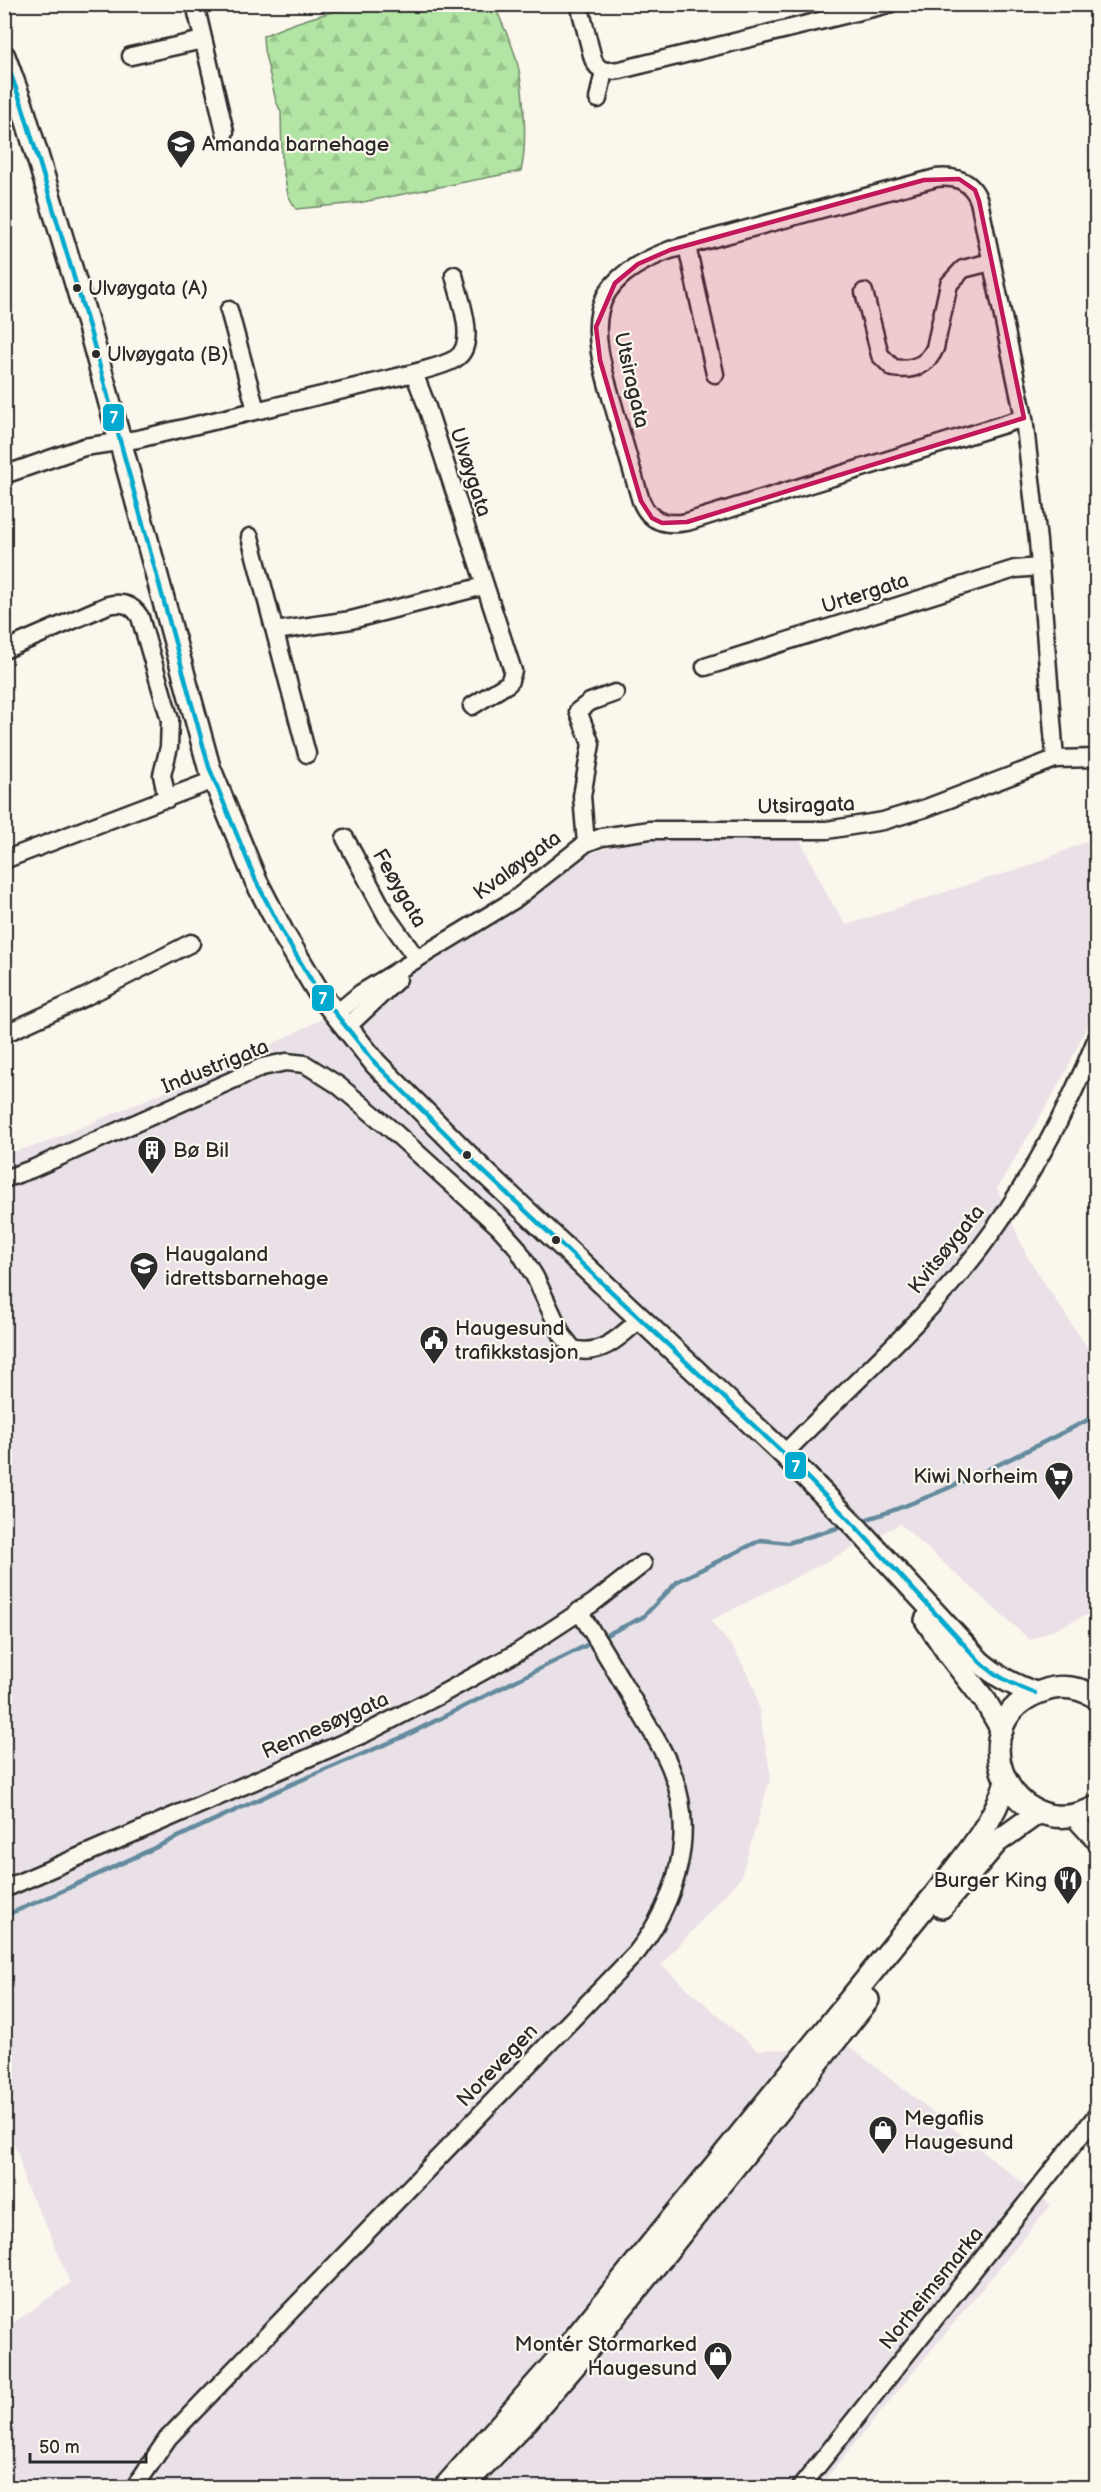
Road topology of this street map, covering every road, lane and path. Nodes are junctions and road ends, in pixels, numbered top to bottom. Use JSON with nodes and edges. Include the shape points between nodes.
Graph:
{"nodes":[{"id":1,"x":195,"y":4,"type":"edge"},
{"id":2,"x":579,"y":4,"type":"edge"},
{"id":3,"x":889,"y":4,"type":"edge"},
{"id":4,"x":825,"y":12,"type":"edge"},
{"id":5,"x":203,"y":40,"type":"junction"},
{"id":6,"x":4,"y":56,"type":"edge"},
{"id":7,"x":131,"y":56,"type":"dead end"},
{"id":8,"x":604,"y":71,"type":"junction"},
{"id":9,"x":598,"y":99,"type":"dead end"},
{"id":10,"x":225,"y":132,"type":"dead end"},
{"id":11,"x":687,"y":246,"type":"junction"},
{"id":12,"x":992,"y":262,"type":"junction"},
{"id":13,"x":454,"y":275,"type":"dead end"},
{"id":14,"x":864,"y":292,"type":"dead end"},
{"id":15,"x":229,"y":310,"type":"dead end"},
{"id":16,"x":414,"y":373,"type":"junction"},
{"id":17,"x":715,"y":374,"type":"dead end"},
{"id":18,"x":256,"y":410,"type":"junction"},
{"id":19,"x":1024,"y":418,"type":"junction"},
{"id":20,"x":119,"y":441,"type":"junction"},
{"id":21,"x":4,"y":475,"type":"edge"},
{"id":22,"x":250,"y":537,"type":"dead end"},
{"id":23,"x":1040,"y":567,"type":"junction"},
{"id":24,"x":484,"y":586,"type":"junction"},
{"id":25,"x":275,"y":631,"type":"junction"},
{"id":26,"x":4,"y":650,"type":"edge"},
{"id":27,"x":705,"y":667,"type":"dead end"},
{"id":28,"x":615,"y":693,"type":"dead end"},
{"id":29,"x":472,"y":706,"type":"dead end"},
{"id":30,"x":307,"y":754,"type":"dead end"},
{"id":31,"x":1096,"y":758,"type":"edge"},
{"id":32,"x":1055,"y":759,"type":"junction"},
{"id":33,"x":214,"y":780,"type":"junction"},
{"id":34,"x":166,"y":799,"type":"junction"},
{"id":35,"x":345,"y":838,"type":"dead end"},
{"id":36,"x":586,"y":843,"type":"junction"},
{"id":37,"x":4,"y":860,"type":"edge"},
{"id":38,"x":191,"y":943,"type":"dead end"},
{"id":39,"x":417,"y":959,"type":"junction"},
{"id":40,"x":341,"y":1021,"type":"junction"},
{"id":41,"x":4,"y":1034,"type":"edge"},
{"id":42,"x":1096,"y":1040,"type":"edge"},
{"id":43,"x":4,"y":1179,"type":"edge"},
{"id":44,"x":640,"y":1319,"type":"junction"},
{"id":45,"x":784,"y":1454,"type":"junction"},
{"id":46,"x":644,"y":1564,"type":"dead end"},
{"id":47,"x":903,"y":1581,"type":"junction"},
{"id":48,"x":579,"y":1611,"type":"junction"},
{"id":49,"x":1096,"y":1679,"type":"edge"},
{"id":50,"x":1065,"y":1687,"type":"junction"},
{"id":51,"x":1035,"y":1693,"type":"junction"},
{"id":52,"x":1096,"y":1696,"type":"edge"},
{"id":53,"x":1002,"y":1730,"type":"junction"},
{"id":54,"x":1005,"y":1782,"type":"junction"},
{"id":55,"x":1096,"y":1807,"type":"edge"},
{"id":56,"x":1039,"y":1812,"type":"junction"},
{"id":57,"x":1072,"y":1816,"type":"junction"},
{"id":58,"x":1096,"y":1842,"type":"edge"},
{"id":59,"x":4,"y":1889,"type":"edge"},
{"id":60,"x":1096,"y":2116,"type":"edge"},
{"id":61,"x":134,"y":2487,"type":"edge"},
{"id":62,"x":444,"y":2487,"type":"edge"},
{"id":63,"x":462,"y":2487,"type":"edge"},
{"id":64,"x":800,"y":2487,"type":"edge"}],
"edges":[{"from":1,"to":5,"type":"street"},
{"from":2,"to":8,"type":"street","via":[[592,59],[596,68]]},
{"from":3,"to":4,"type":"street"},
{"from":4,"to":8,"type":"street"},
{"from":5,"to":7,"type":"street"},
{"from":5,"to":10,"type":"street"},
{"from":6,"to":20,"type":"main road","via":[[58,222]]},
{"from":8,"to":9,"type":"street"},
{"from":11,"to":12,"type":"street","name":"Utsiragata","via":[[924,180],[948,177],[968,183],[975,190]]},
{"from":11,"to":17,"type":"street"},
{"from":11,"to":19,"type":"street","name":"Utsiragata","via":[[654,256],[625,274],[606,296],[596,327],[600,360],[641,501],[652,518],[669,524],[687,522]]},
{"from":12,"to":14,"type":"street","via":[[963,269],[948,284],[935,348],[925,363],[914,368],[893,368],[880,356]]},
{"from":12,"to":19,"type":"street","name":"Utsiragata"},
{"from":13,"to":16,"type":"street","via":[[467,345],[456,359]]},
{"from":15,"to":18,"type":"street"},
{"from":16,"to":18,"type":"street"},
{"from":16,"to":24,"type":"street","name":"Ulvøygata"},
{"from":18,"to":20,"type":"street"},
{"from":19,"to":23,"type":"street","name":"Utsiragata"},
{"from":20,"to":21,"type":"street","via":[[84,447]]},
{"from":20,"to":33,"type":"main road"},
{"from":22,"to":25,"type":"street"},
{"from":23,"to":27,"type":"street","name":"Urtergata","via":[[1015,569]]},
{"from":23,"to":32,"type":"street","name":"Utsiragata"},
{"from":24,"to":25,"type":"street","via":[[362,618]]},
{"from":24,"to":29,"type":"street","name":"Ulvøygata","via":[[513,671],[509,683]]},
{"from":25,"to":30,"type":"street"},
{"from":26,"to":34,"type":"street","via":[[108,604],[134,608],[170,720],[162,775]]},
{"from":28,"to":36,"type":"street","name":"Kvaløygata","via":[[578,711],[591,744],[582,796]]},
{"from":31,"to":32,"type":"street","name":"Utsiragata"},
{"from":32,"to":36,"type":"street","name":"Utsiragata","via":[[926,808],[855,827],[650,830],[620,833]]},
{"from":33,"to":34,"type":"street"},
{"from":33,"to":40,"type":"main road","via":[[273,915]]},
{"from":34,"to":37,"type":"street"},
{"from":35,"to":39,"type":"street","name":"Feøygata","via":[[387,917]]},
{"from":36,"to":39,"type":"street","name":"Kvaløygata","via":[[514,900]]},
{"from":38,"to":41,"type":"street"},
{"from":39,"to":40,"type":"street","name":"Kvaløygata"},
{"from":40,"to":44,"type":"main road","via":[[376,1064],[472,1160]]},
{"from":42,"to":45,"type":"street","name":"Kvitsøygata","via":[[1042,1151],[978,1251],[947,1288]]},
{"from":43,"to":44,"type":"street","name":"Industrigata","via":[[262,1067],[286,1062],[305,1064],[338,1085],[392,1130],[498,1226],[525,1260],[562,1335],[573,1349],[591,1351],[606,1347]]},
{"from":44,"to":45,"type":"main road"},
{"from":45,"to":47,"type":"main road"},
{"from":46,"to":48,"type":"street","name":"Rennesøygata"},
{"from":47,"to":51,"type":"main road","via":[[994,1675]]},
{"from":47,"to":53,"type":"main road","via":[[912,1601]]},
{"from":48,"to":59,"type":"street","name":"Rennesøygata","via":[[518,1652],[366,1733]]},
{"from":48,"to":61,"type":"street","name":"Norevegen","via":[[663,1752],[675,1780],[682,1818],[682,1847],[667,1905],[637,1952],[168,2438]]},
{"from":49,"to":50,"type":"main road"},
{"from":50,"to":51,"type":"main road"},
{"from":50,"to":52,"type":"main road"},
{"from":51,"to":53,"type":"main road","via":[[1018,1705]]},
{"from":53,"to":54,"type":"main road","via":[[998,1751]]},
{"from":54,"to":56,"type":"main road","via":[[1019,1800]]},
{"from":54,"to":62,"type":"main road","via":[[984,1832],[933,1898],[557,2360]]},
{"from":55,"to":57,"type":"main road"},
{"from":56,"to":57,"type":"main road"},
{"from":56,"to":63,"type":"main road","via":[[997,1842],[588,2350],[527,2421]]},
{"from":57,"to":58,"type":"street"},
{"from":60,"to":64,"type":"street","name":"Norheimsmarka"}]}
